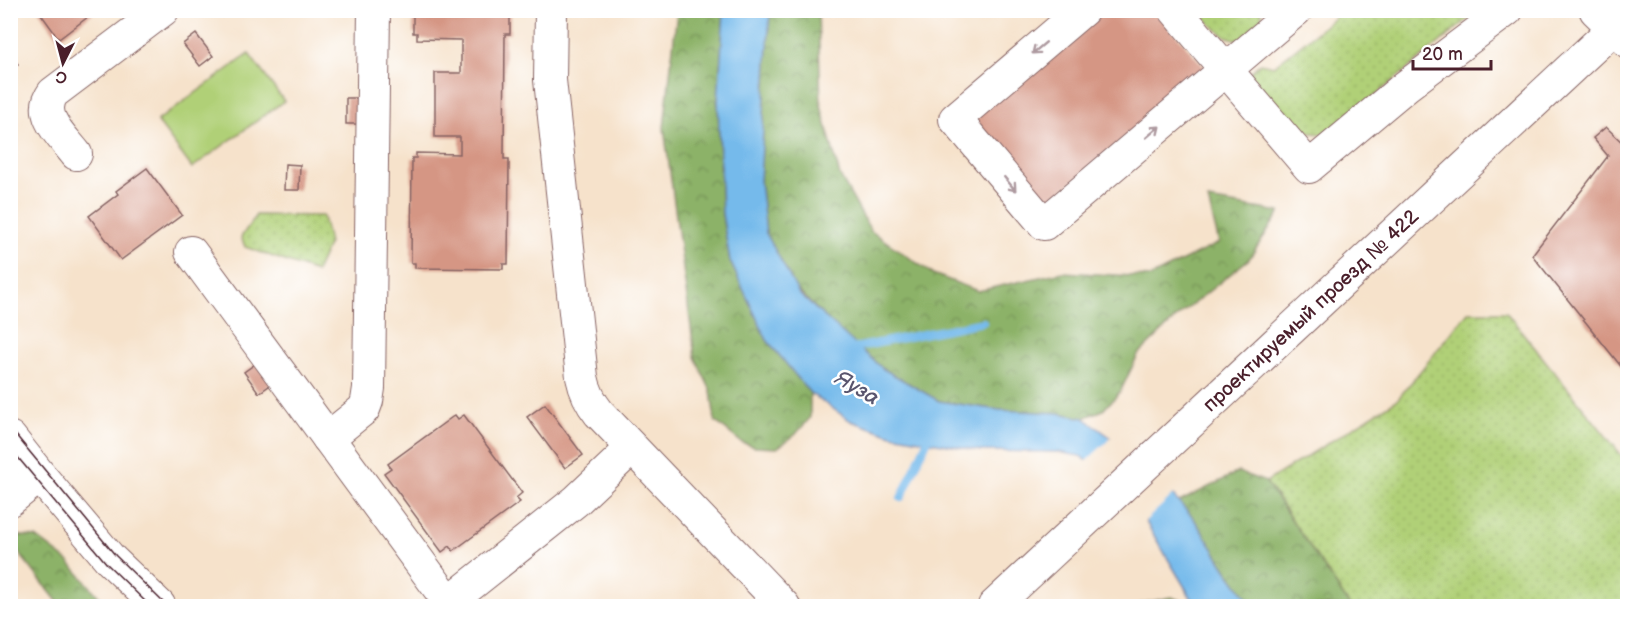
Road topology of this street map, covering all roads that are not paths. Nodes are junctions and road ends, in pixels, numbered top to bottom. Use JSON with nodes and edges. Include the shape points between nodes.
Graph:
{"nodes":[{"id":1,"x":163,"y":10,"type":"edge"},
{"id":2,"x":374,"y":10,"type":"edge"},
{"id":3,"x":551,"y":10,"type":"edge"},
{"id":4,"x":1083,"y":10,"type":"edge"},
{"id":5,"x":1175,"y":10,"type":"edge"},
{"id":6,"x":1296,"y":10,"type":"edge"},
{"id":7,"x":1507,"y":10,"type":"edge"},
{"id":8,"x":1616,"y":24,"type":"edge"},
{"id":9,"x":1226,"y":70,"type":"junction"},
{"id":10,"x":76,"y":154,"type":"dead end"},
{"id":11,"x":191,"y":252,"type":"dead end"},
{"id":12,"x":10,"y":438,"type":"edge"},
{"id":13,"x":328,"y":438,"type":"junction"},
{"id":14,"x":632,"y":448,"type":"junction"},
{"id":15,"x":40,"y":476,"type":"junction"},
{"id":16,"x":10,"y":500,"type":"edge"},
{"id":17,"x":446,"y":604,"type":"edge"},
{"id":18,"x":159,"y":606,"type":"edge"},
{"id":19,"x":784,"y":606,"type":"edge"},
{"id":20,"x":994,"y":606,"type":"edge"}],
"edges":[{"from":1,"to":10,"type":"street","via":[[48,100],[50,120]]},
{"from":2,"to":13,"type":"street","via":[[369,388],[364,410]]},
{"from":3,"to":14,"type":"street","via":[[550,80],[582,377],[590,403]]},
{"from":4,"to":9,"type":"street","one_way":true,"via":[[955,120],[1044,224]]},
{"from":5,"to":9,"type":"street"},
{"from":6,"to":9,"type":"street"},
{"from":7,"to":9,"type":"street","via":[[1406,86],[1309,167]]},
{"from":8,"to":20,"type":"street","name":"проектируемый проезд № 422"},
{"from":11,"to":13,"type":"street"},
{"from":12,"to":15,"type":"main road"},
{"from":13,"to":17,"type":"street"},
{"from":14,"to":17,"type":"street","via":[[576,501]]},
{"from":14,"to":19,"type":"street"},
{"from":15,"to":16,"type":"street"},
{"from":15,"to":18,"type":"main road","via":[[111,560]]}]}
